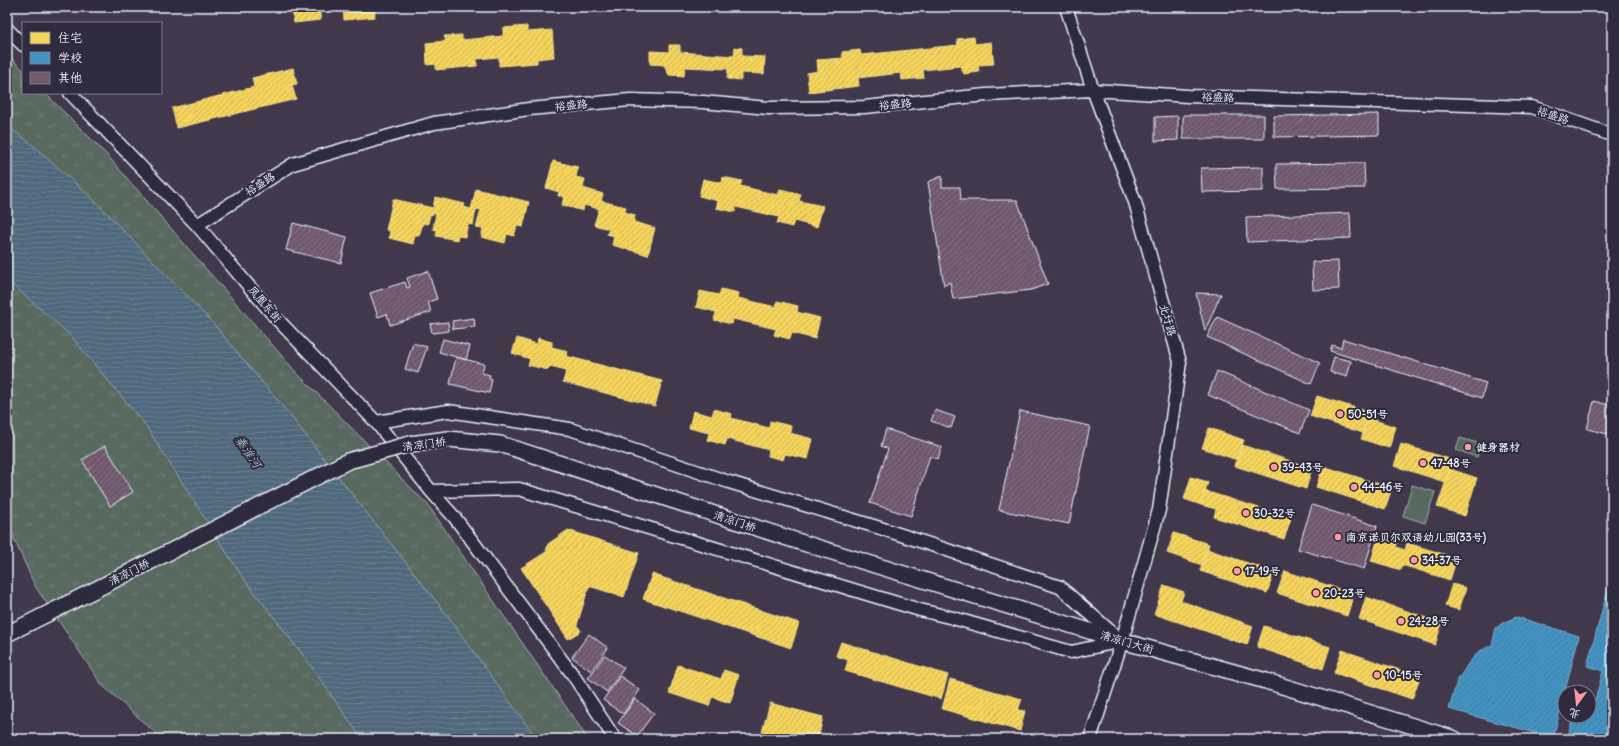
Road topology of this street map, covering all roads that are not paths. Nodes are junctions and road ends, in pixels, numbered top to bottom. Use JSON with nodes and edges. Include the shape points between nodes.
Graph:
{"nodes":[{"id":1,"x":1066,"y":7,"type":"edge"},
{"id":2,"x":7,"y":29,"type":"edge"},
{"id":3,"x":22,"y":44,"type":"edge"},
{"id":4,"x":1093,"y":90,"type":"junction"},
{"id":5,"x":71,"y":94,"type":"edge"},
{"id":6,"x":1612,"y":135,"type":"edge"},
{"id":7,"x":198,"y":224,"type":"junction"},
{"id":8,"x":376,"y":422,"type":"junction"},
{"id":9,"x":431,"y":491,"type":"junction"},
{"id":10,"x":800,"y":542,"type":"joint"},
{"id":11,"x":7,"y":634,"type":"edge"},
{"id":12,"x":1122,"y":641,"type":"junction"},
{"id":13,"x":615,"y":739,"type":"edge"},
{"id":14,"x":1090,"y":739,"type":"edge"},
{"id":15,"x":1455,"y":739,"type":"edge"}],
"edges":[{"from":1,"to":4,"type":"street","name":"北圩路"},
{"from":2,"to":3,"type":"street"},
{"from":4,"to":6,"type":"street","name":"裕盛路","via":[[1188,96],[1532,107]]},
{"from":4,"to":7,"type":"street","name":"裕盛路","via":[[986,95],[864,107],[768,108],[703,102],[630,100],[529,109],[441,122],[293,164]]},
{"from":4,"to":12,"type":"street","name":"北圩路","via":[[1134,202],[1180,362],[1159,510]]},
{"from":5,"to":7,"type":"street","name":"凤凰东街"},
{"from":7,"to":8,"type":"street","name":"凤凰东街","via":[[275,317]]},
{"from":8,"to":9,"type":"street","name":"凤凰东街"},
{"from":8,"to":12,"type":"street","via":[[448,411],[570,430],[1060,587]]},
{"from":9,"to":12,"type":"street","via":[[519,489],[920,610],[1071,652]]},
{"from":9,"to":13,"type":"street","name":"凤凰东街","via":[[455,518],[573,674]]},
{"from":10,"to":11,"type":"main road","name":"清凉门桥","bridge":true,"via":[[500,444],[448,439],[410,444],[348,461]]},
{"from":10,"to":12,"type":"main road","name":"清凉门大街"},
{"from":12,"to":14,"type":"street","name":"北圩路"},
{"from":12,"to":15,"type":"main road","name":"清凉门大街","via":[[1266,681]]}]}
